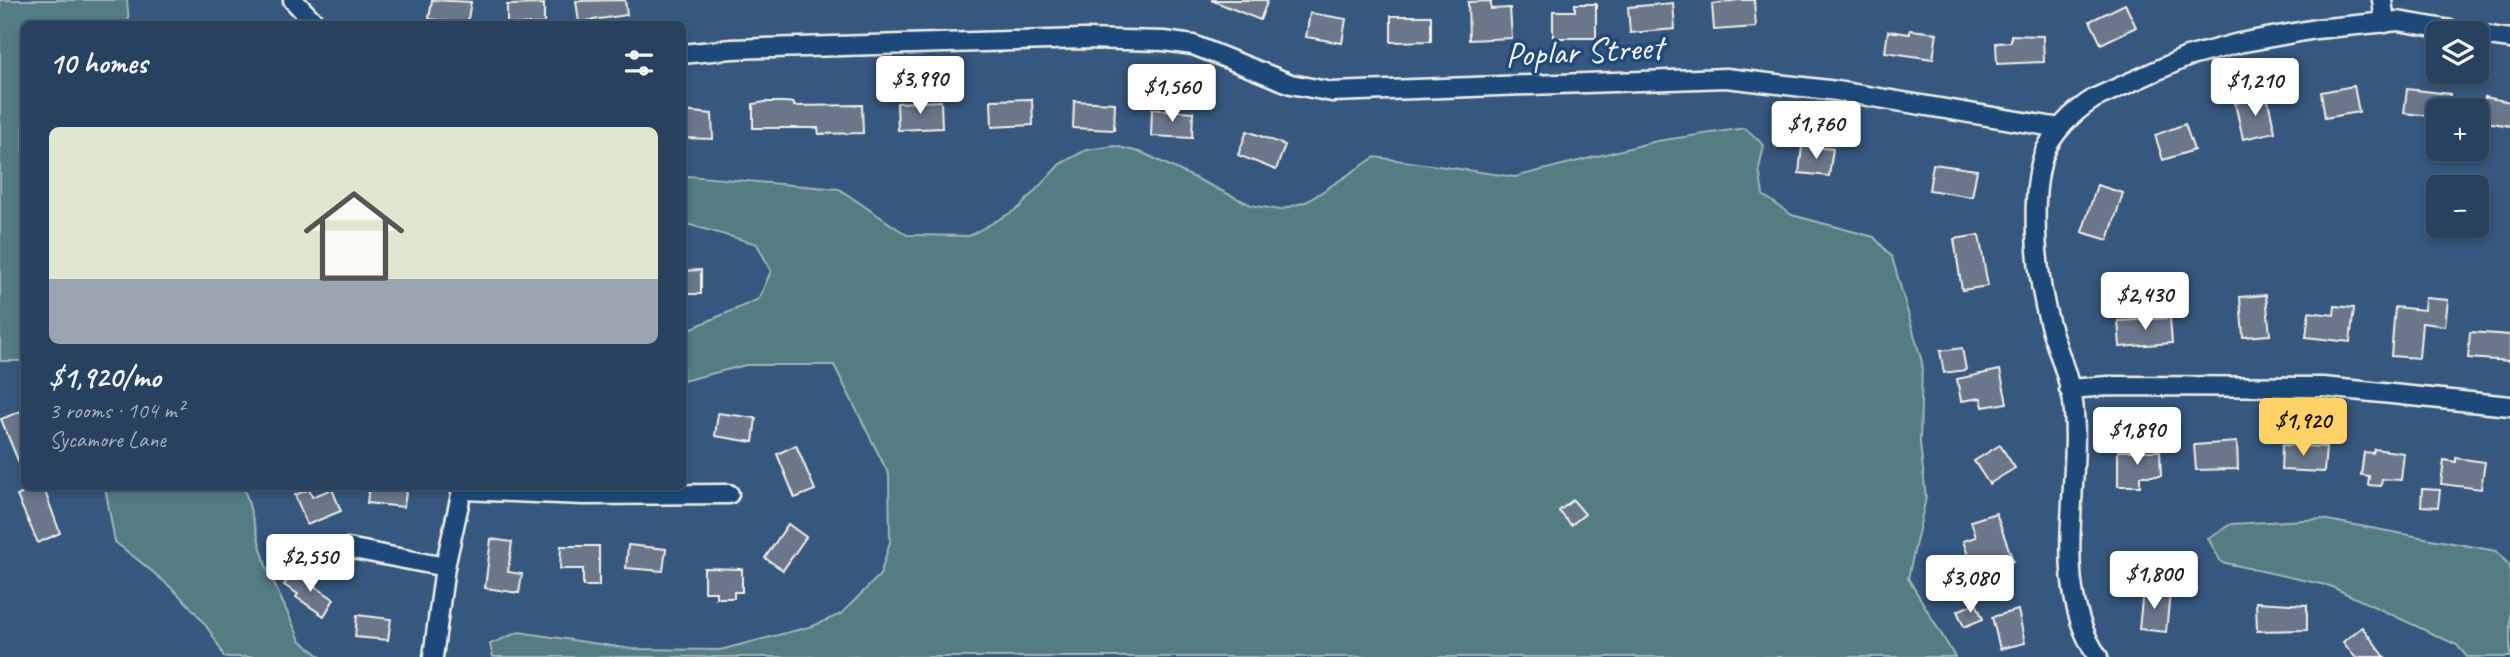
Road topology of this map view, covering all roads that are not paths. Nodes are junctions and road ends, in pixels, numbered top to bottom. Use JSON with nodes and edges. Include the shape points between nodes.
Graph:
{"nodes":[{"id":1,"x":293,"y":0,"type":"edge"},
{"id":2,"x":2382,"y":0,"type":"edge"},
{"id":3,"x":313,"y":21,"type":"edge"},
{"id":4,"x":2385,"y":23,"type":"junction"},
{"id":5,"x":2426,"y":26,"type":"edge"},
{"id":6,"x":2489,"y":36,"type":"edge"},
{"id":7,"x":2510,"y":39,"type":"edge"},
{"id":8,"x":686,"y":54,"type":"edge"},
{"id":9,"x":2060,"y":128,"type":"junction"},
{"id":10,"x":2069,"y":388,"type":"junction"},
{"id":11,"x":2510,"y":406,"type":"edge"},
{"id":12,"x":463,"y":490,"type":"edge"},
{"id":13,"x":497,"y":490,"type":"edge"},
{"id":14,"x":729,"y":494,"type":"dead end"},
{"id":15,"x":348,"y":548,"type":"dead end"},
{"id":16,"x":445,"y":567,"type":"junction"},
{"id":17,"x":432,"y":657,"type":"edge"},
{"id":18,"x":2098,"y":657,"type":"edge"}],
"edges":[{"from":1,"to":3,"type":"street"},
{"from":2,"to":4,"type":"street"},
{"from":4,"to":5,"type":"street"},
{"from":4,"to":9,"type":"street","via":[[2316,29],[2186,57],[2095,98]]},
{"from":6,"to":7,"type":"street"},
{"from":8,"to":9,"type":"street","name":"Poplar Street","via":[[1083,39],[1164,41],[1193,45],[1291,84],[1332,92],[1726,78],[1838,91]]},
{"from":9,"to":10,"type":"street","via":[[2043,156],[2035,226],[2049,321]]},
{"from":10,"to":11,"type":"street","via":[[2323,387]]},
{"from":10,"to":18,"type":"street","via":[[2073,414],[2071,576],[2085,638]]},
{"from":12,"to":16,"type":"street"},
{"from":13,"to":14,"type":"street","via":[[583,495]]},
{"from":15,"to":16,"type":"street"},
{"from":16,"to":17,"type":"street"}]}
